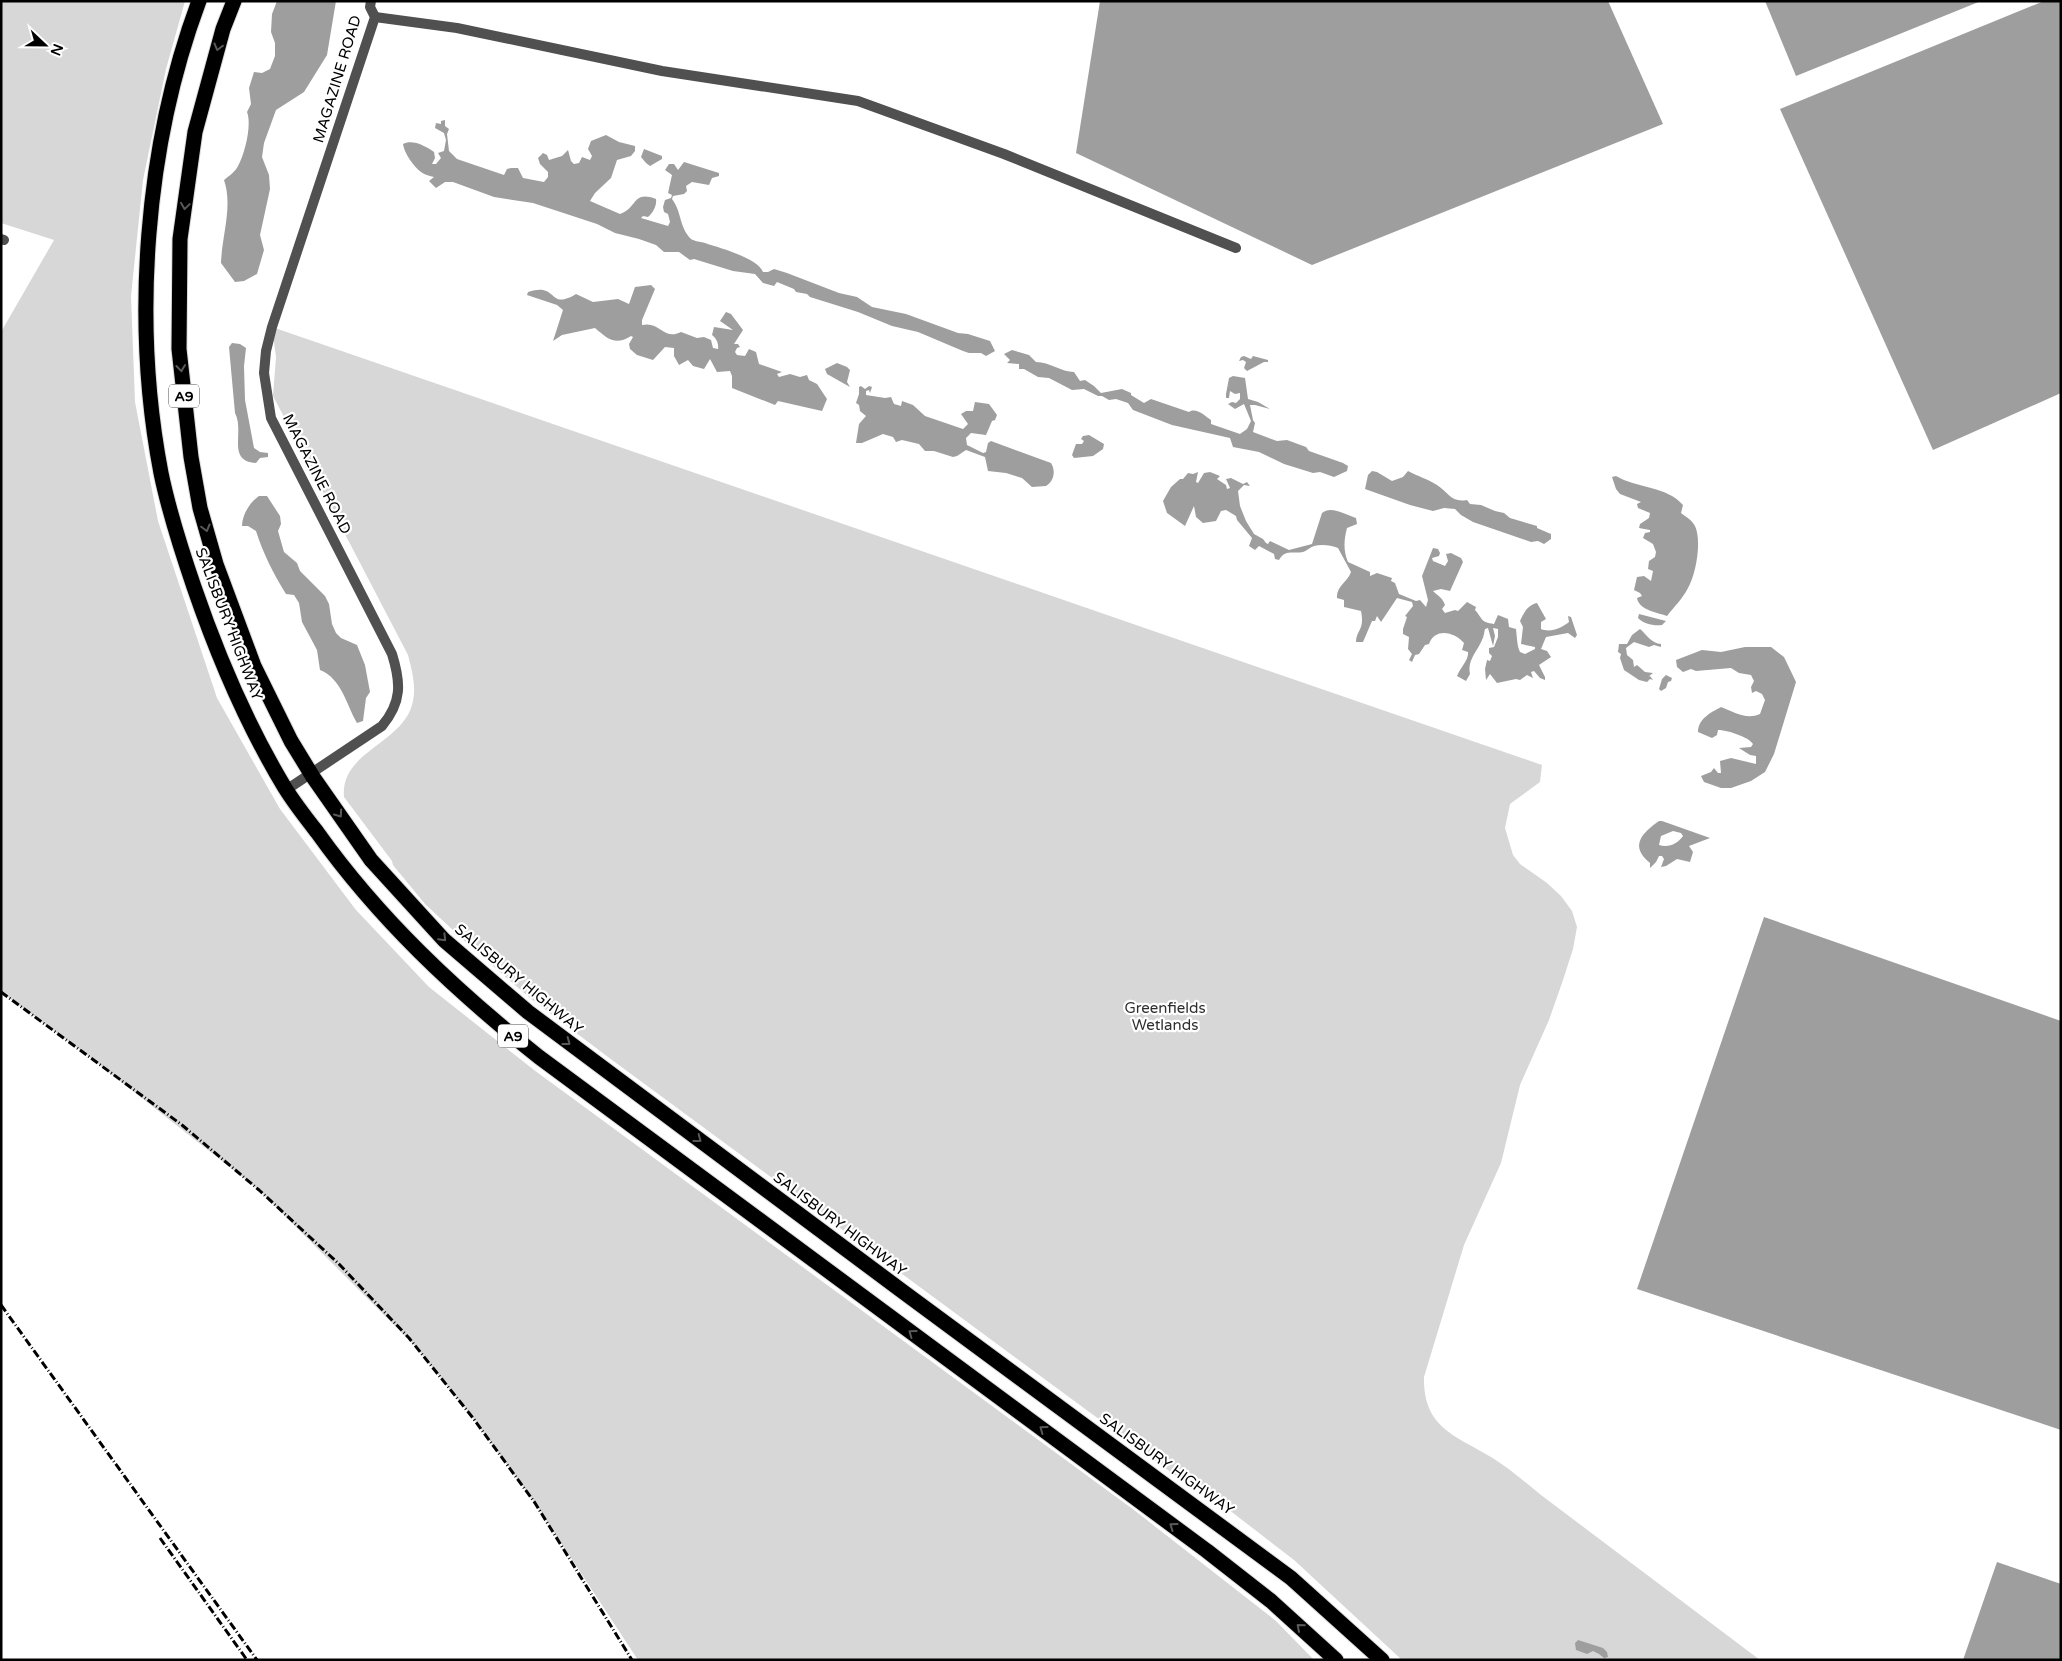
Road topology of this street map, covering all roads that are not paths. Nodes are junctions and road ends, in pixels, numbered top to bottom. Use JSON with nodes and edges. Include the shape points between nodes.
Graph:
{"nodes":[{"id":1,"x":199,"y":1,"type":"edge"},
{"id":2,"x":234,"y":1,"type":"edge"},
{"id":3,"x":371,"y":1,"type":"edge"},
{"id":4,"x":375,"y":17,"type":"junction"},
{"id":5,"x":1236,"y":248,"type":"dead end"},
{"id":6,"x":310,"y":774,"type":"junction"},
{"id":7,"x":286,"y":790,"type":"junction"},
{"id":8,"x":1336,"y":1660,"type":"edge"},
{"id":9,"x":1382,"y":1660,"type":"edge"}],
"edges":[{"from":1,"to":7,"type":"highway","name":"SALISBURY HIGHWAY","number":"A9","via":[[176,72],[155,181],[146,271],[153,425],[174,529],[209,630],[248,720]]},
{"from":2,"to":6,"type":"highway","name":"SALISBURY HIGHWAY","number":"A9","one_way":true,"via":[[223,28],[195,132],[180,240],[179,349],[191,457],[200,508],[216,564],[254,666]]},
{"from":3,"to":4,"type":"street","name":"MAGAZINE ROAD"},
{"from":4,"to":5,"type":"street","via":[[457,28],[662,71],[858,101],[1004,154]]},
{"from":4,"to":6,"type":"street","name":"MAGAZINE ROAD","via":[[272,326],[264,373],[271,418],[392,654],[398,673],[399,693],[393,712],[382,726]]},
{"from":6,"to":7,"type":"street","name":"MAGAZINE ROAD"},
{"from":6,"to":9,"type":"highway","name":"SALISBURY HIGHWAY","number":"A9","one_way":true,"via":[[371,860],[444,940],[528,1012],[1291,1578]]},
{"from":8,"to":7,"type":"highway","name":"SALISBURY HIGHWAY","number":"A9","one_way":true,"via":[[1207,1551],[486,1015],[374,906]]}]}
